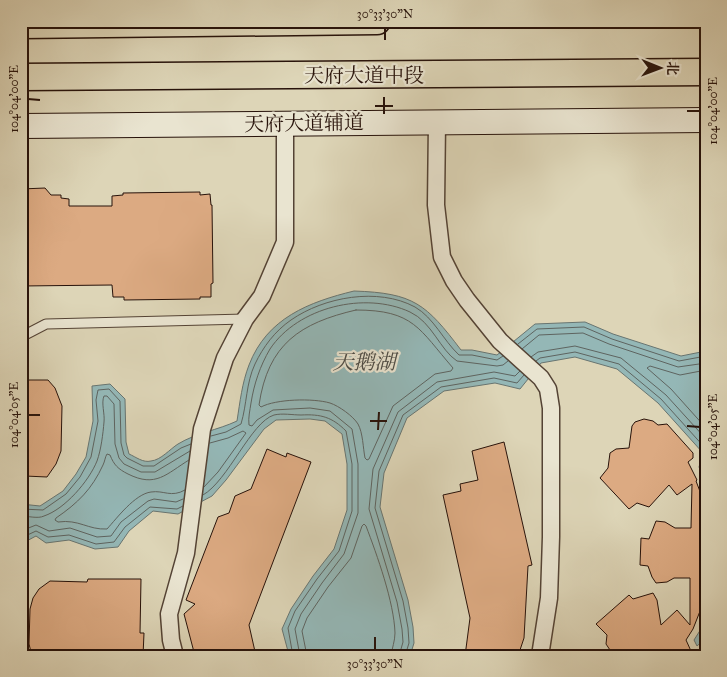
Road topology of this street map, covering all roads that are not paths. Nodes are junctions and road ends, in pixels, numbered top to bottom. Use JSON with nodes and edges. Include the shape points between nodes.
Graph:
{"nodes":[{"id":1,"x":377,"y":21,"type":"edge"},
{"id":2,"x":21,"y":24,"type":"edge"},
{"id":3,"x":706,"y":72,"type":"edge"},
{"id":4,"x":21,"y":77,"type":"edge"},
{"id":5,"x":706,"y":120,"type":"edge"},
{"id":6,"x":437,"y":122,"type":"junction"},
{"id":7,"x":285,"y":124,"type":"junction"},
{"id":8,"x":21,"y":126,"type":"edge"},
{"id":9,"x":245,"y":319,"type":"junction"},
{"id":10,"x":21,"y":337,"type":"edge"},
{"id":11,"x":175,"y":656,"type":"edge"},
{"id":12,"x":540,"y":656,"type":"edge"}],
"edges":[{"from":1,"to":2,"type":"main road"},
{"from":3,"to":4,"type":"main road","name":"天府大道中段"},
{"from":5,"to":6,"type":"street","name":"天府大道辅道"},
{"from":6,"to":7,"type":"street","name":"天府大道辅道"},
{"from":6,"to":12,"type":"street","via":[[436,205],[442,257],[467,300],[500,341],[541,378],[548,389],[552,537],[549,598]]},
{"from":7,"to":8,"type":"street","name":"天府大道辅道"},
{"from":7,"to":9,"type":"street","via":[[285,242],[262,296]]},
{"from":9,"to":10,"type":"lane","via":[[46,324]]},
{"from":9,"to":11,"type":"street","via":[[225,358],[202,429],[186,553],[168,614]]}]}
